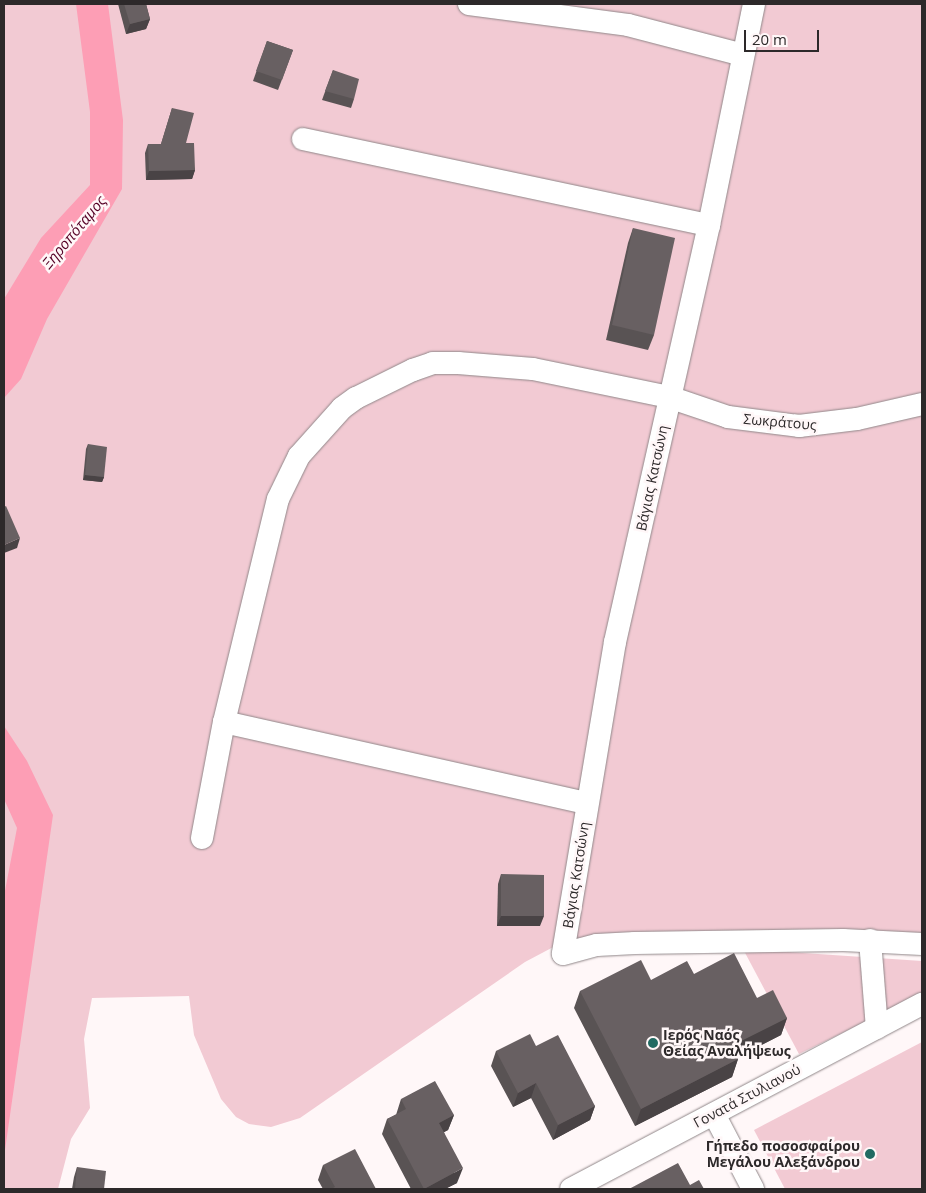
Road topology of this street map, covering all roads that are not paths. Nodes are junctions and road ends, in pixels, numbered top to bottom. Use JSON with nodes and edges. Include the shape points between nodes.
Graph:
{"nodes":[{"id":1,"x":469,"y":4,"type":"edge"},
{"id":2,"x":754,"y":4,"type":"edge"},
{"id":3,"x":743,"y":55,"type":"junction"},
{"id":4,"x":303,"y":138,"type":"dead end"},
{"id":5,"x":708,"y":225,"type":"junction"},
{"id":6,"x":669,"y":397,"type":"junction"},
{"id":7,"x":922,"y":404,"type":"edge"},
{"id":8,"x":224,"y":722,"type":"junction"},
{"id":9,"x":588,"y":803,"type":"junction"},
{"id":10,"x":202,"y":838,"type":"dead end"},
{"id":11,"x":870,"y":940,"type":"junction"},
{"id":12,"x":922,"y":944,"type":"edge"},
{"id":13,"x":922,"y":1004,"type":"edge"},
{"id":14,"x":877,"y":1028,"type":"junction"},
{"id":15,"x":714,"y":1114,"type":"junction"},
{"id":16,"x":572,"y":1189,"type":"edge"},
{"id":17,"x":753,"y":1189,"type":"edge"}],
"edges":[{"from":1,"to":3,"type":"street","via":[[628,25]]},
{"from":2,"to":3,"type":"street","name":"Βάγιας Κατσώνη"},
{"from":3,"to":5,"type":"street","name":"Βάγιας Κατσώνη"},
{"from":4,"to":5,"type":"street"},
{"from":5,"to":6,"type":"street","name":"Βάγιας Κατσώνη"},
{"from":6,"to":7,"type":"street","name":"Σωκράτους","via":[[728,417],[799,426],[857,419]]},
{"from":6,"to":8,"type":"street","name":"Σωκράτους","via":[[506,365],[444,363],[396,376],[342,408],[299,456],[278,499]]},
{"from":6,"to":9,"type":"street","name":"Βάγιας Κατσώνη","via":[[616,642]]},
{"from":8,"to":9,"type":"street"},
{"from":8,"to":10,"type":"street","name":"Σωκράτους"},
{"from":9,"to":11,"type":"street","name":"Βάγιας Κατσώνη","via":[[563,954],[597,945]]},
{"from":11,"to":12,"type":"street"},
{"from":11,"to":14,"type":"street"},
{"from":13,"to":14,"type":"street","name":"Γονατά Στυλιανού"},
{"from":14,"to":15,"type":"street","name":"Γονατά Στυλιανού"},
{"from":15,"to":16,"type":"street","name":"Γονατά Στυλιανού"},
{"from":15,"to":17,"type":"street"}]}
